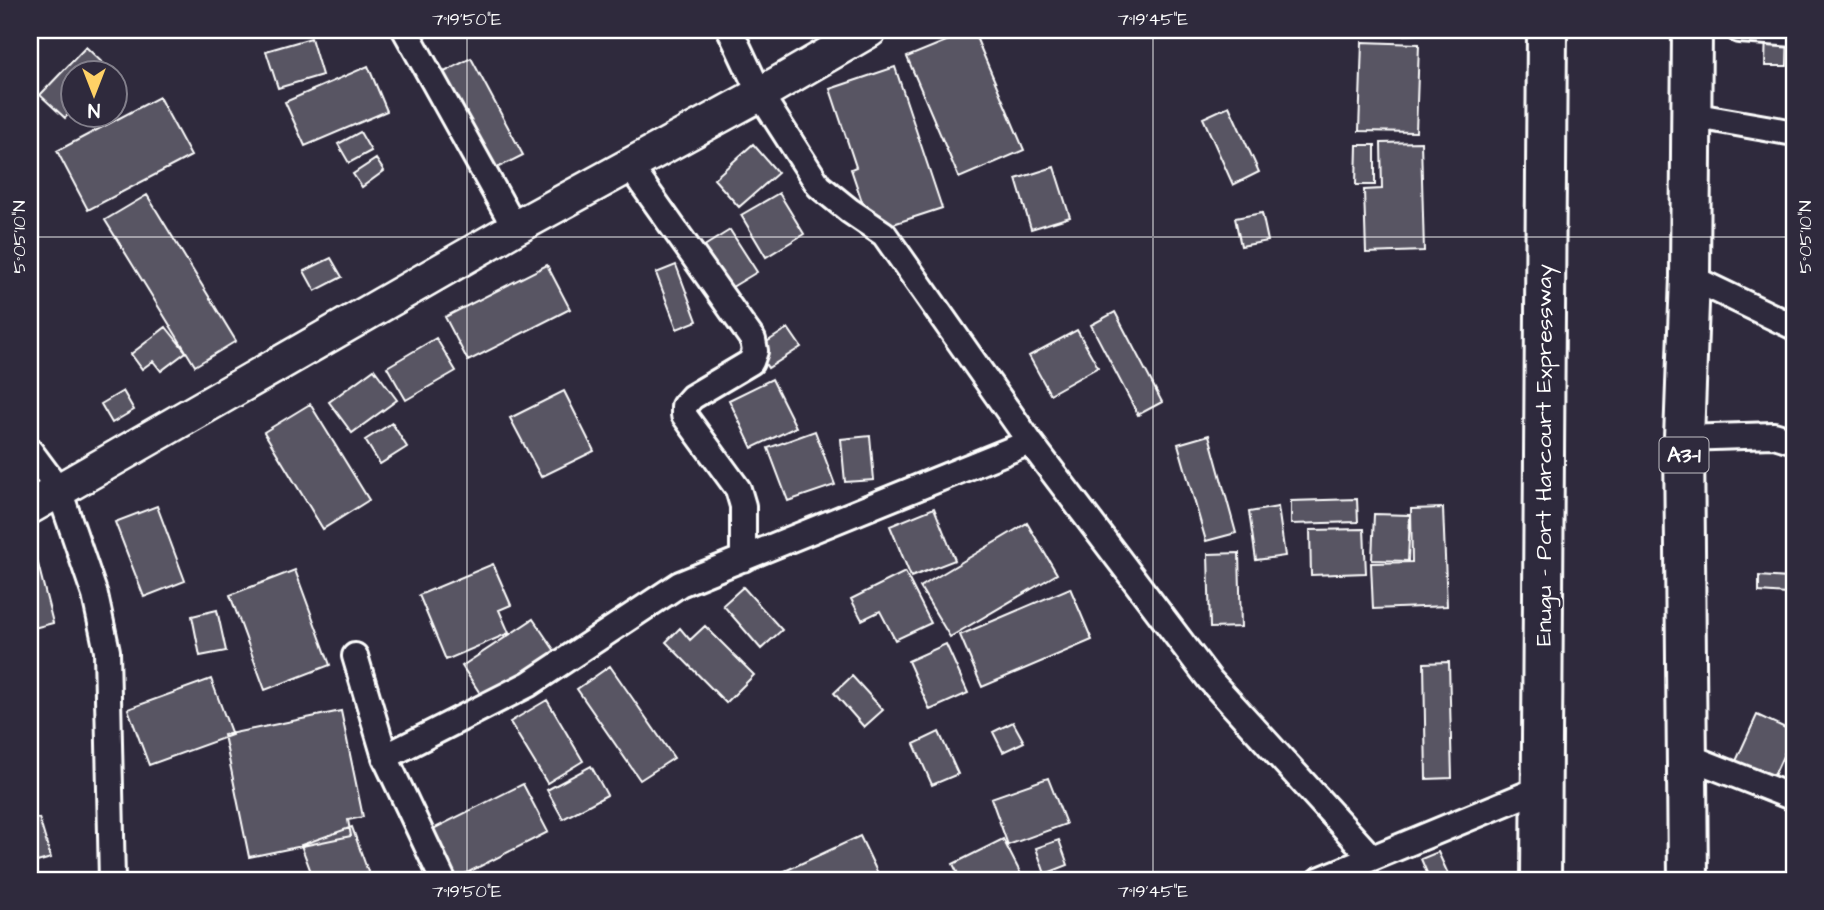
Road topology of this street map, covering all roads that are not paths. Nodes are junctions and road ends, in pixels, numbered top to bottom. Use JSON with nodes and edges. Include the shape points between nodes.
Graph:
{"nodes":[{"id":1,"x":405,"y":30,"type":"edge"},
{"id":2,"x":730,"y":30,"type":"edge"},
{"id":3,"x":870,"y":30,"type":"edge"},
{"id":4,"x":1547,"y":30,"type":"edge"},
{"id":5,"x":1692,"y":30,"type":"edge"},
{"id":6,"x":1739,"y":30,"type":"edge"},
{"id":7,"x":1794,"y":34,"type":"edge"},
{"id":8,"x":760,"y":94,"type":"junction"},
{"id":9,"x":1691,"y":115,"type":"junction"},
{"id":10,"x":1794,"y":134,"type":"edge"},
{"id":11,"x":629,"y":164,"type":"junction"},
{"id":12,"x":515,"y":228,"type":"junction"},
{"id":13,"x":1690,"y":277,"type":"junction"},
{"id":14,"x":1794,"y":327,"type":"edge"},
{"id":15,"x":1684,"y":438,"type":"junction"},
{"id":16,"x":1794,"y":441,"type":"edge"},
{"id":17,"x":1030,"y":442,"type":"junction"},
{"id":18,"x":30,"y":451,"type":"edge"},
{"id":19,"x":59,"y":490,"type":"junction"},
{"id":20,"x":30,"y":507,"type":"edge"},
{"id":21,"x":743,"y":559,"type":"junction"},
{"id":22,"x":355,"y":656,"type":"dead end"},
{"id":23,"x":1687,"y":756,"type":"junction"},
{"id":24,"x":385,"y":757,"type":"junction"},
{"id":25,"x":1542,"y":788,"type":"junction"},
{"id":26,"x":1794,"y":798,"type":"edge"},
{"id":27,"x":1371,"y":857,"type":"junction"},
{"id":28,"x":112,"y":880,"type":"edge"},
{"id":29,"x":443,"y":880,"type":"edge"},
{"id":30,"x":1319,"y":880,"type":"edge"},
{"id":31,"x":1541,"y":880,"type":"edge"},
{"id":32,"x":1688,"y":880,"type":"edge"}],
"edges":[{"from":1,"to":12,"type":"street"},
{"from":2,"to":8,"type":"street"},
{"from":3,"to":8,"type":"main road"},
{"from":4,"to":25,"type":"highway","name":"Enugu - Port Harcourt Expressway"},
{"from":5,"to":9,"type":"highway","number":"A3-1"},
{"from":6,"to":7,"type":"street"},
{"from":8,"to":11,"type":"main road"},
{"from":8,"to":17,"type":"street","via":[[819,186],[884,234]]},
{"from":9,"to":10,"type":"street"},
{"from":9,"to":13,"type":"highway","number":"A3-1"},
{"from":11,"to":12,"type":"main road"},
{"from":11,"to":21,"type":"street","via":[[753,340],[751,362],[684,406],[684,415],[738,489],[743,506]]},
{"from":12,"to":19,"type":"main road"},
{"from":13,"to":14,"type":"street"},
{"from":13,"to":15,"type":"highway","number":"A3-1"},
{"from":15,"to":16,"type":"street","via":[[1773,435]]},
{"from":15,"to":23,"type":"highway","number":"A3-1"},
{"from":17,"to":21,"type":"street"},
{"from":17,"to":27,"type":"street","via":[[1210,680]]},
{"from":18,"to":19,"type":"street"},
{"from":19,"to":20,"type":"main road"},
{"from":19,"to":28,"type":"street","via":[[95,596],[107,651]]},
{"from":21,"to":24,"type":"street","via":[[680,584],[529,684]]},
{"from":22,"to":24,"type":"street"},
{"from":23,"to":26,"type":"street"},
{"from":23,"to":32,"type":"highway","number":"A3-1"},
{"from":24,"to":29,"type":"street"},
{"from":25,"to":27,"type":"street"},
{"from":25,"to":31,"type":"highway","name":"Enugu - Port Harcourt Expressway"},
{"from":27,"to":30,"type":"street"}]}
